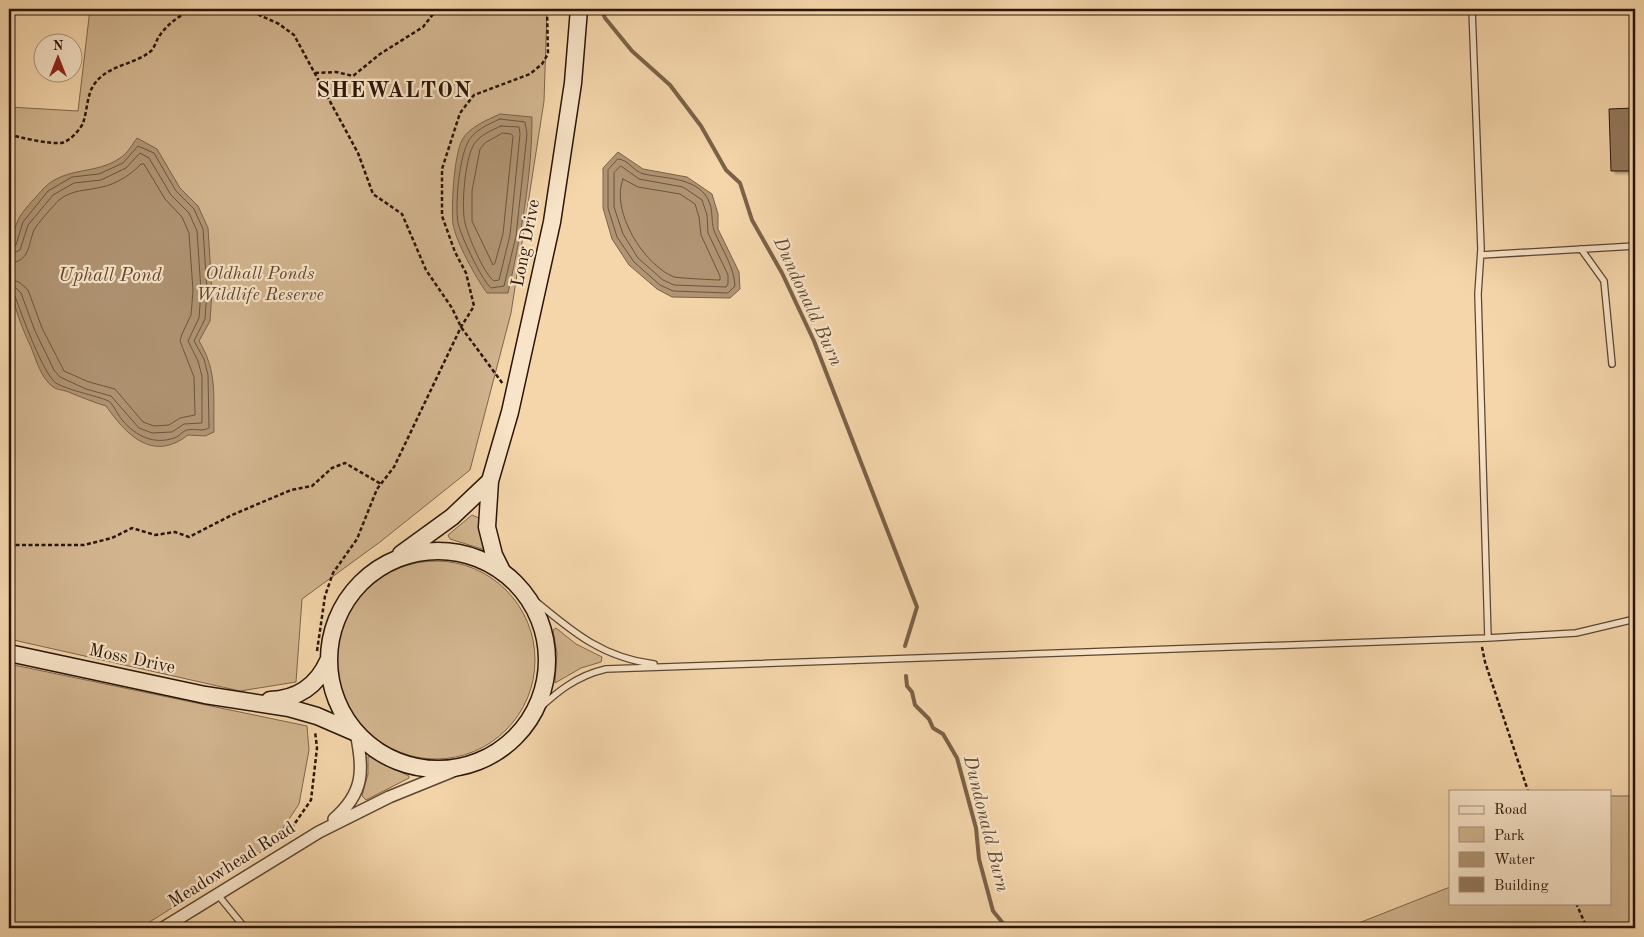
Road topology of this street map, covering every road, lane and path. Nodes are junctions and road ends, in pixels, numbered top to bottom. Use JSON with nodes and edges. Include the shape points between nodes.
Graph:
{"nodes":[{"id":1,"x":197,"y":9,"type":"edge"},
{"id":2,"x":246,"y":9,"type":"edge"},
{"id":3,"x":437,"y":9,"type":"edge"},
{"id":4,"x":547,"y":9,"type":"edge"},
{"id":5,"x":579,"y":9,"type":"edge"},
{"id":6,"x":1472,"y":9,"type":"edge"},
{"id":7,"x":315,"y":73,"type":"junction"},
{"id":8,"x":9,"y":134,"type":"edge"},
{"id":9,"x":1635,"y":246,"type":"edge"},
{"id":10,"x":1581,"y":250,"type":"junction"},
{"id":11,"x":1481,"y":255,"type":"junction"},
{"id":12,"x":461,"y":327,"type":"junction"},
{"id":13,"x":1612,"y":364,"type":"dead end"},
{"id":14,"x":513,"y":398,"type":"junction"},
{"id":15,"x":490,"y":480,"type":"junction"},
{"id":16,"x":381,"y":484,"type":"junction"},
{"id":17,"x":9,"y":545,"type":"edge"},
{"id":18,"x":393,"y":560,"type":"junction"},
{"id":19,"x":502,"y":572,"type":"junction"},
{"id":20,"x":521,"y":589,"type":"junction"},
{"id":21,"x":1635,"y":619,"type":"edge"},
{"id":22,"x":1481,"y":638,"type":"junction"},
{"id":23,"x":1488,"y":638,"type":"junction"},
{"id":24,"x":9,"y":653,"type":"edge"},
{"id":25,"x":322,"y":657,"type":"junction"},
{"id":26,"x":669,"y":665,"type":"junction"},
{"id":27,"x":248,"y":702,"type":"junction"},
{"id":28,"x":533,"y":714,"type":"junction"},
{"id":29,"x":317,"y":716,"type":"junction"},
{"id":30,"x":356,"y":733,"type":"junction"},
{"id":31,"x":473,"y":764,"type":"junction"},
{"id":32,"x":1528,"y":790,"type":"edge"},
{"id":33,"x":319,"y":832,"type":"junction"},
{"id":34,"x":280,"y":845,"type":"dead end"},
{"id":35,"x":218,"y":895,"type":"junction"},
{"id":36,"x":1576,"y":904,"type":"edge"},
{"id":37,"x":163,"y":928,"type":"edge"},
{"id":38,"x":245,"y":928,"type":"edge"},
{"id":39,"x":1587,"y":928,"type":"edge"}],
"edges":[{"from":1,"to":8,"type":"path","via":[[185,12],[170,24],[152,50],[113,68],[100,78],[93,87],[82,125],[62,143],[25,140]]},
{"from":2,"to":7,"type":"path","via":[[279,24],[294,35]]},
{"from":3,"to":7,"type":"path","via":[[423,27],[380,54],[353,76],[336,72]]},
{"from":4,"to":12,"type":"path","via":[[548,54],[542,64],[530,74],[474,95],[460,113],[442,169],[442,216],[454,252],[466,273],[474,306]]},
{"from":5,"to":14,"type":"main road","name":"Long Drive","via":[[573,83],[552,222]]},
{"from":6,"to":11,"type":"lane"},
{"from":7,"to":12,"type":"path","via":[[358,152],[373,194],[402,214],[426,270]]},
{"from":9,"to":10,"type":"lane"},
{"from":10,"to":11,"type":"lane"},
{"from":10,"to":13,"type":"lane","via":[[1604,281]]},
{"from":11,"to":23,"type":"lane","via":[[1478,294]]},
{"from":12,"to":14,"type":"path"},
{"from":12,"to":16,"type":"path","via":[[394,467]]},
{"from":14,"to":15,"type":"main road","name":"Long Drive"},
{"from":15,"to":18,"type":"main road","via":[[452,517]]},
{"from":15,"to":19,"type":"main road","name":"Long Drive","via":[[487,527]]},
{"from":16,"to":17,"type":"path","via":[[345,463],[332,468],[312,486],[291,490],[189,537],[175,532],[155,534],[132,528],[84,546]]},
{"from":16,"to":25,"type":"path","via":[[367,509],[357,539],[333,573],[325,596]]},
{"from":18,"to":19,"type":"main road","via":[[415,553],[445,551],[482,560]]},
{"from":18,"to":25,"type":"main road","via":[[375,570],[346,600]]},
{"from":19,"to":20,"type":"main road"},
{"from":20,"to":26,"type":"lane","via":[[572,632],[600,648],[632,661]]},
{"from":20,"to":28,"type":"main road","via":[[538,618],[546,650],[545,683]]},
{"from":21,"to":23,"type":"lane","via":[[1576,633]]},
{"from":22,"to":23,"type":"lane"},
{"from":22,"to":26,"type":"lane"},
{"from":22,"to":32,"type":"path","via":[[1485,662]]},
{"from":24,"to":27,"type":"main road","name":"Moss Drive"},
{"from":25,"to":27,"type":"main road","name":"Moss Drive","via":[[322,674],[302,693],[279,700]]},
{"from":25,"to":30,"type":"main road","via":[[335,699]]},
{"from":26,"to":28,"type":"lane","via":[[590,672],[558,691]]},
{"from":27,"to":29,"type":"main road","name":"Moss Drive"},
{"from":28,"to":31,"type":"main road","via":[[507,744]]},
{"from":29,"to":30,"type":"main road","name":"Moss Drive"},
{"from":29,"to":34,"type":"path","via":[[311,800]]},
{"from":30,"to":31,"type":"main road","via":[[374,749],[405,764],[439,769]]},
{"from":30,"to":33,"type":"street","name":"Meadowhead Road","via":[[361,768],[358,789],[343,811]]},
{"from":31,"to":33,"type":"street","name":"Meadowhead Road","via":[[382,800]]},
{"from":33,"to":35,"type":"street","name":"Meadowhead Road"},
{"from":35,"to":37,"type":"street","name":"Meadowhead Road"},
{"from":35,"to":38,"type":"lane"},
{"from":36,"to":39,"type":"path"}]}
